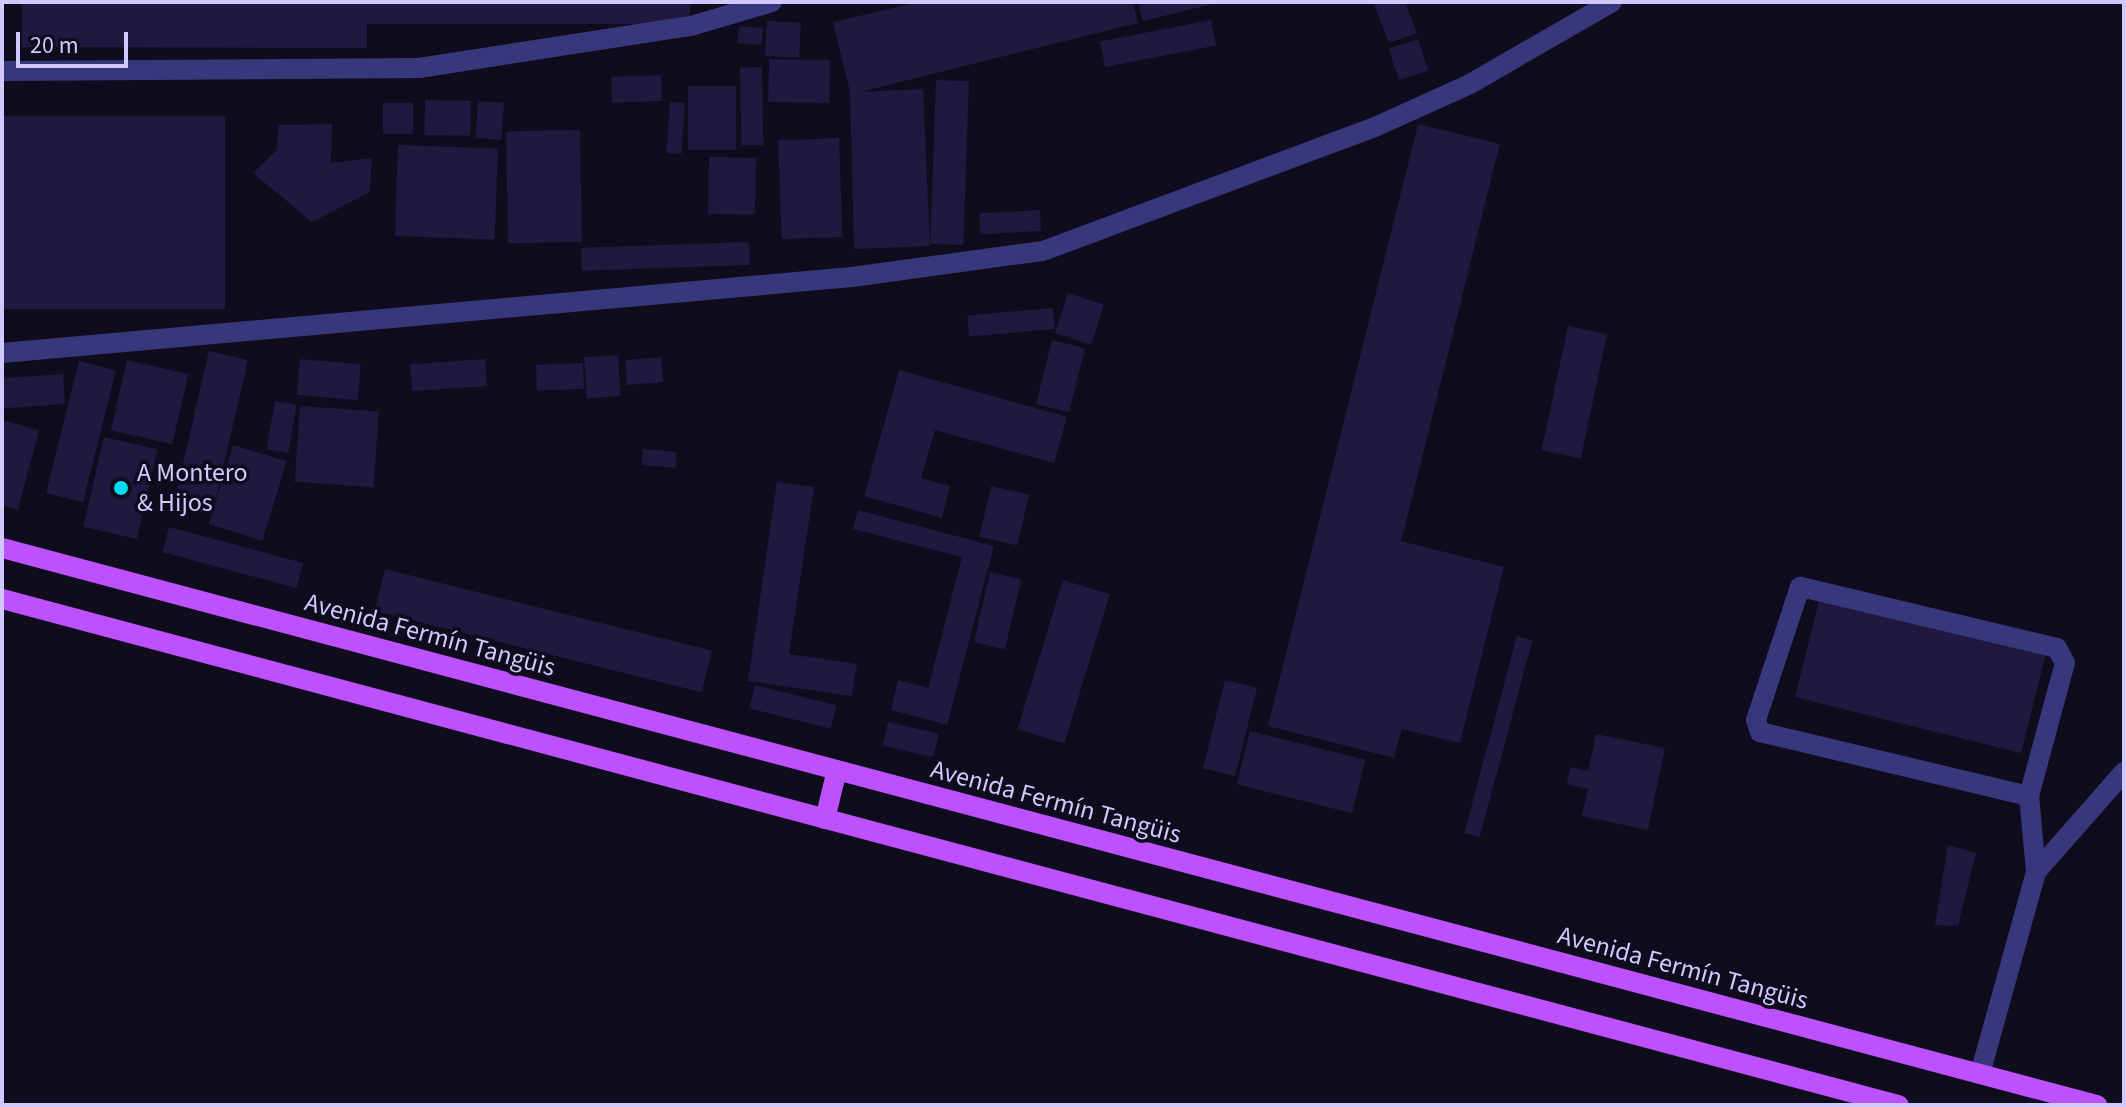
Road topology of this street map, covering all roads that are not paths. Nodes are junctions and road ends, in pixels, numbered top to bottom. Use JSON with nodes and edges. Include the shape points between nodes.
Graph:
{"nodes":[{"id":1,"x":772,"y":2,"type":"edge"},
{"id":2,"x":1612,"y":2,"type":"edge"},
{"id":3,"x":2,"y":71,"type":"edge"},
{"id":4,"x":2,"y":353,"type":"edge"},
{"id":5,"x":2,"y":548,"type":"edge"},
{"id":6,"x":2,"y":599,"type":"edge"},
{"id":7,"x":837,"y":770,"type":"junction"},
{"id":8,"x":2124,"y":772,"type":"edge"},
{"id":9,"x":2029,"y":796,"type":"junction"},
{"id":10,"x":825,"y":819,"type":"junction"},
{"id":11,"x":2036,"y":872,"type":"junction"},
{"id":12,"x":1980,"y":1074,"type":"junction"},
{"id":13,"x":1899,"y":1105,"type":"edge"},
{"id":14,"x":2097,"y":1105,"type":"edge"}],
"edges":[{"from":1,"to":3,"type":"street","via":[[691,26],[419,68]]},
{"from":2,"to":4,"type":"street","via":[[1470,84],[1375,127],[1043,251],[852,277]]},
{"from":5,"to":7,"type":"main road","name":"Avenida Fermín Tangüis"},
{"from":6,"to":10,"type":"main road"},
{"from":7,"to":10,"type":"main road"},
{"from":7,"to":12,"type":"main road","name":"Avenida Fermín Tangüis"},
{"from":8,"to":11,"type":"street"},
{"from":9,"to":9,"type":"street","via":[[2065,663],[2057,648],[1800,587],[1756,720],[1760,732]]},
{"from":9,"to":11,"type":"street"},
{"from":10,"to":13,"type":"main road"},
{"from":11,"to":12,"type":"street"},
{"from":12,"to":14,"type":"main road","name":"Avenida Fermín Tangüis"}]}
